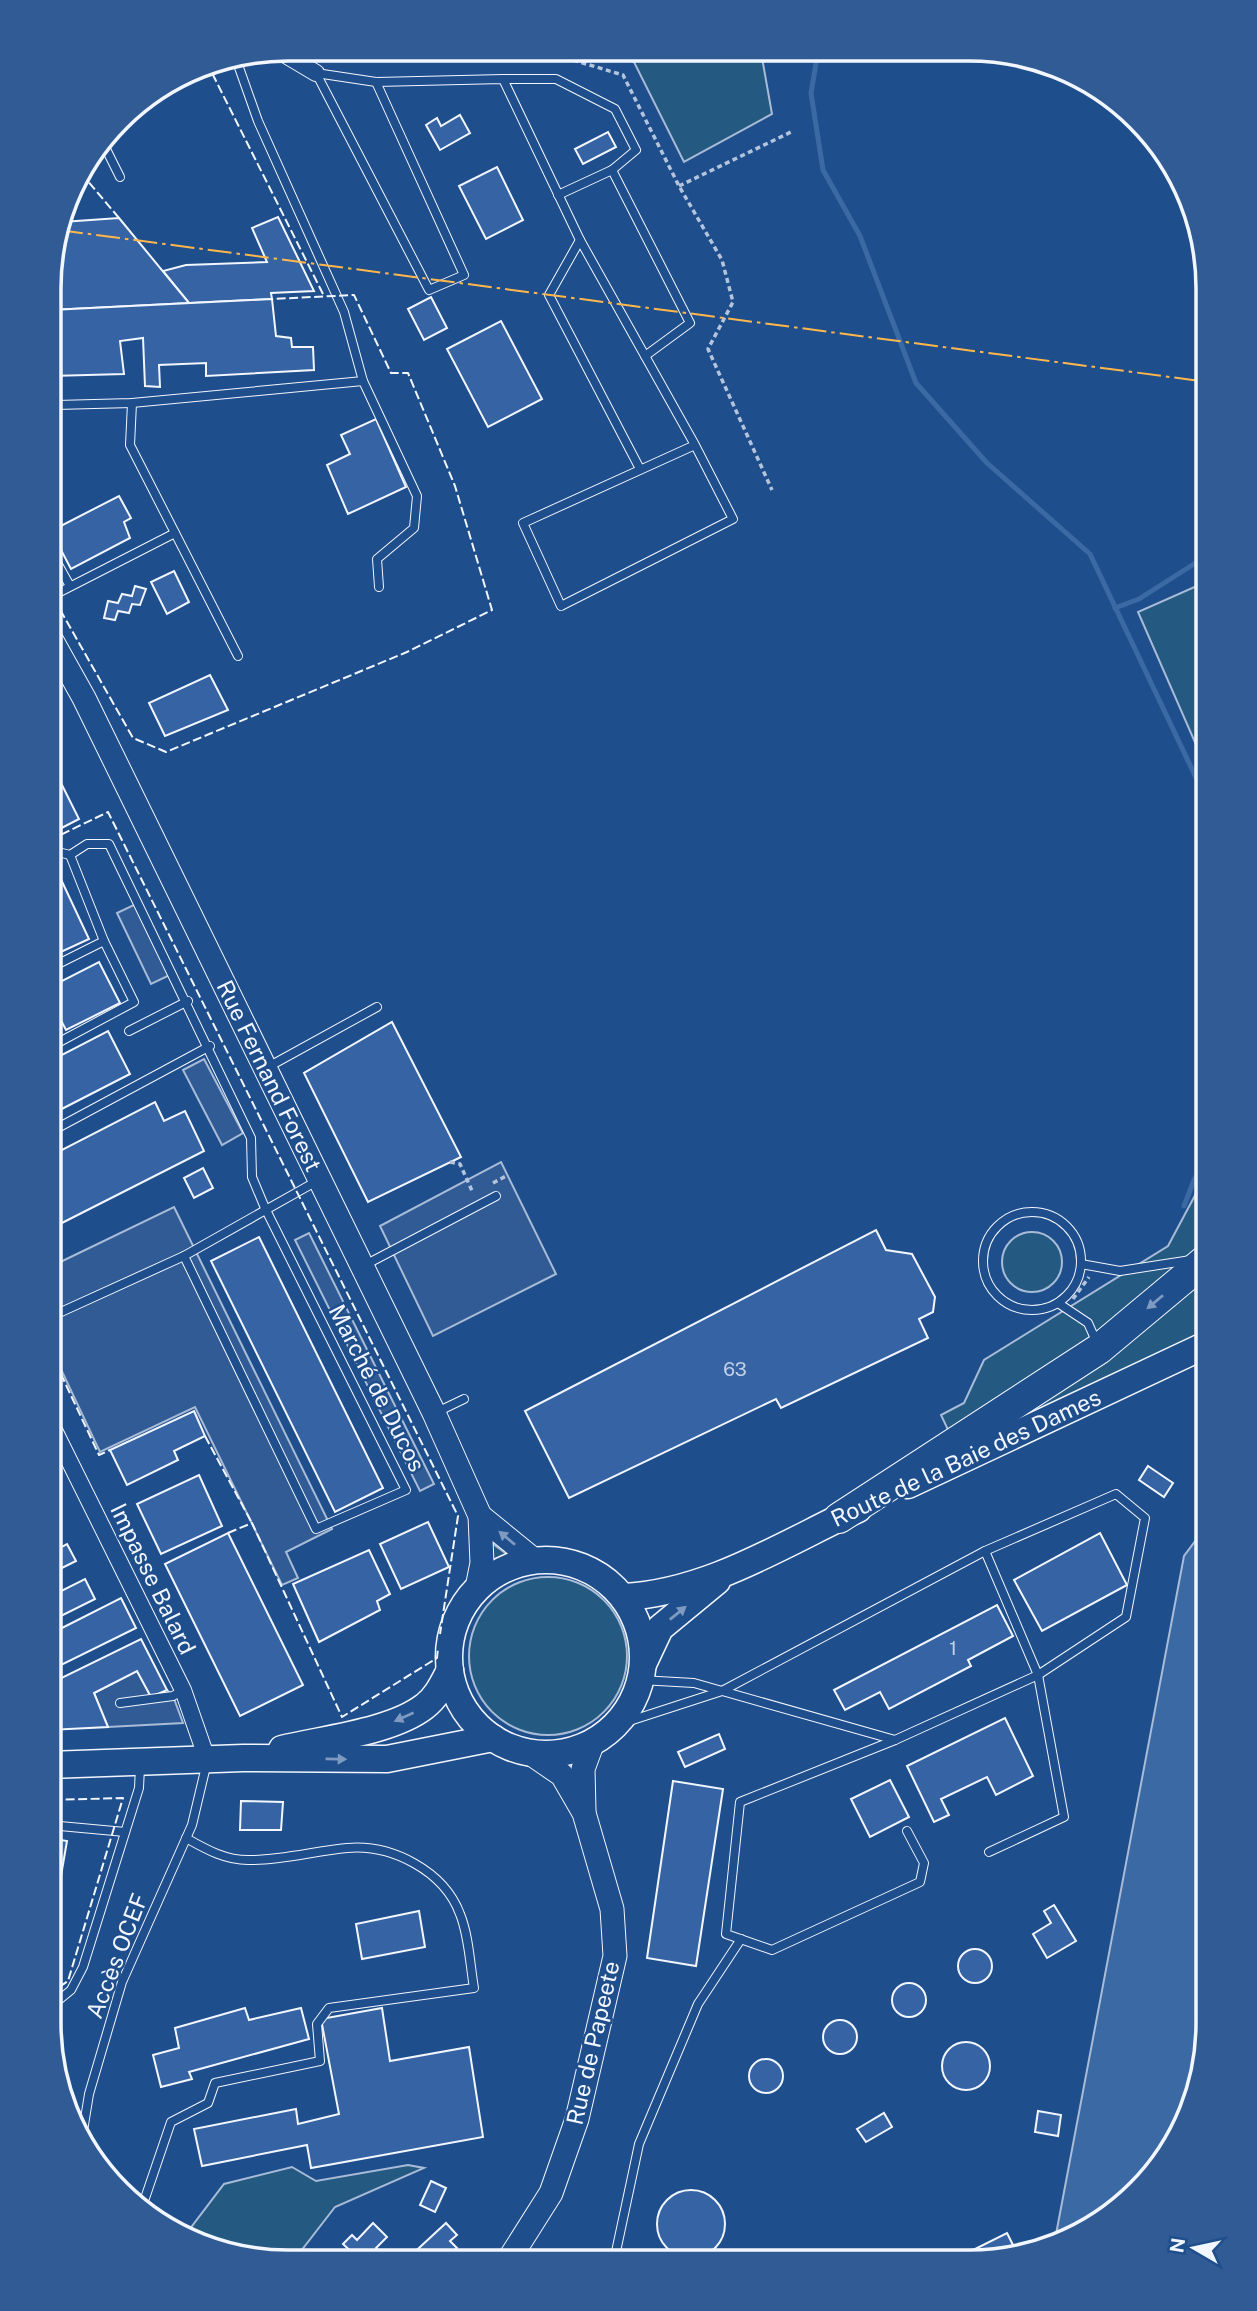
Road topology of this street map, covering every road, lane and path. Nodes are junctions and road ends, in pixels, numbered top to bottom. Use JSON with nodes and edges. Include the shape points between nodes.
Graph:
{"nodes":[{"id":1,"x":297,"y":62,"type":"edge"},
{"id":2,"x":239,"y":67,"type":"edge"},
{"id":3,"x":316,"y":73,"type":"junction"},
{"id":4,"x":503,"y":79,"type":"junction"},
{"id":5,"x":376,"y":82,"type":"junction"},
{"id":6,"x":791,"y":132,"type":"dead end"},
{"id":7,"x":107,"y":152,"type":"edge"},
{"id":8,"x":612,"y":170,"type":"junction"},
{"id":9,"x":120,"y":177,"type":"dead end"},
{"id":10,"x":679,"y":186,"type":"dead end"},
{"id":11,"x":558,"y":195,"type":"junction"},
{"id":12,"x":580,"y":240,"type":"junction"},
{"id":13,"x":645,"y":356,"type":"junction"},
{"id":14,"x":363,"y":382,"type":"junction"},
{"id":15,"x":132,"y":404,"type":"junction"},
{"id":16,"x":61,"y":405,"type":"edge"},
{"id":17,"x":695,"y":445,"type":"junction"},
{"id":18,"x":640,"y":469,"type":"junction"},
{"id":19,"x":175,"y":533,"type":"junction"},
{"id":20,"x":61,"y":570,"type":"edge"},
{"id":21,"x":70,"y":586,"type":"junction"},
{"id":22,"x":379,"y":587,"type":"dead end"},
{"id":23,"x":61,"y":592,"type":"edge"},
{"id":24,"x":61,"y":656,"type":"edge"},
{"id":25,"x":238,"y":656,"type":"dead end"},
{"id":26,"x":61,"y":853,"type":"edge"},
{"id":27,"x":70,"y":855,"type":"junction"},
{"id":28,"x":104,"y":941,"type":"junction"},
{"id":29,"x":61,"y":962,"type":"edge"},
{"id":30,"x":188,"y":1001,"type":"junction"},
{"id":31,"x":377,"y":1007,"type":"dead end"},
{"id":32,"x":129,"y":1031,"type":"dead end"},
{"id":33,"x":61,"y":1042,"type":"edge"},
{"id":34,"x":210,"y":1046,"type":"junction"},
{"id":35,"x":265,"y":1069,"type":"junction"},
{"id":36,"x":61,"y":1126,"type":"edge"},
{"id":37,"x":450,"y":1162,"type":"dead end"},
{"id":38,"x":320,"y":1180,"type":"junction"},
{"id":39,"x":474,"y":1193,"type":"dead end"},
{"id":40,"x":496,"y":1196,"type":"dead end"},
{"id":41,"x":265,"y":1208,"type":"junction"},
{"id":42,"x":184,"y":1256,"type":"junction"},
{"id":43,"x":1195,"y":1260,"type":"edge"},
{"id":44,"x":1081,"y":1265,"type":"junction"},
{"id":45,"x":363,"y":1266,"type":"junction"},
{"id":46,"x":1195,"y":1268,"type":"edge"},
{"id":47,"x":1058,"y":1303,"type":"junction"},
{"id":48,"x":61,"y":1312,"type":"edge"},
{"id":49,"x":1098,"y":1349,"type":"junction"},
{"id":50,"x":1195,"y":1350,"type":"edge"},
{"id":51,"x":464,"y":1399,"type":"dead end"},
{"id":52,"x":434,"y":1413,"type":"junction"},
{"id":53,"x":61,"y":1444,"type":"edge"},
{"id":54,"x":480,"y":1516,"type":"junction"},
{"id":55,"x":839,"y":1518,"type":"junction"},
{"id":56,"x":985,"y":1550,"type":"junction"},
{"id":57,"x":534,"y":1560,"type":"junction"},
{"id":58,"x":726,"y":1573,"type":"junction"},
{"id":59,"x":477,"y":1588,"type":"junction"},
{"id":60,"x":623,"y":1597,"type":"junction"},
{"id":61,"x":450,"y":1670,"type":"junction"},
{"id":62,"x":642,"y":1672,"type":"junction"},
{"id":63,"x":1038,"y":1675,"type":"junction"},
{"id":64,"x":183,"y":1690,"type":"junction"},
{"id":65,"x":722,"y":1691,"type":"junction"},
{"id":66,"x":120,"y":1703,"type":"dead end"},
{"id":67,"x":604,"y":1734,"type":"junction"},
{"id":68,"x":493,"y":1738,"type":"junction"},
{"id":69,"x":895,"y":1740,"type":"junction"},
{"id":70,"x":530,"y":1753,"type":"junction"},
{"id":71,"x":243,"y":1758,"type":"junction"},
{"id":72,"x":207,"y":1759,"type":"junction"},
{"id":73,"x":140,"y":1762,"type":"junction"},
{"id":74,"x":61,"y":1765,"type":"edge"},
{"id":75,"x":584,"y":1813,"type":"junction"},
{"id":76,"x":61,"y":1826,"type":"edge"},
{"id":77,"x":907,"y":1831,"type":"dead end"},
{"id":78,"x":125,"y":1832,"type":"junction"},
{"id":79,"x":186,"y":1838,"type":"junction"},
{"id":80,"x":989,"y":1852,"type":"dead end"},
{"id":81,"x":741,"y":1939,"type":"junction"},
{"id":82,"x":61,"y":1998,"type":"edge"},
{"id":83,"x":84,"y":2122,"type":"edge"},
{"id":84,"x":145,"y":2198,"type":"edge"},
{"id":85,"x":517,"y":2250,"type":"edge"},
{"id":86,"x":616,"y":2250,"type":"edge"}],
"edges":[{"from":1,"to":3,"type":"street"},
{"from":2,"to":14,"type":"lane","via":[[257,121],[344,312]]},
{"from":3,"to":5,"type":"lane"},
{"from":3,"to":5,"type":"lane","via":[[429,290],[464,275]]},
{"from":4,"to":5,"type":"lane"},
{"from":4,"to":8,"type":"lane","via":[[556,79],[615,109],[636,150]]},
{"from":4,"to":11,"type":"lane"},
{"from":6,"to":10,"type":"path"},
{"from":7,"to":9,"type":"lane"},
{"from":8,"to":11,"type":"lane"},
{"from":8,"to":13,"type":"lane","via":[[690,323]]},
{"from":11,"to":12,"type":"lane"},
{"from":12,"to":13,"type":"lane"},
{"from":12,"to":18,"type":"lane","via":[[549,295]]},
{"from":13,"to":17,"type":"lane"},
{"from":14,"to":15,"type":"lane"},
{"from":14,"to":22,"type":"lane","via":[[417,496],[414,528],[377,559]]},
{"from":15,"to":16,"type":"lane"},
{"from":15,"to":19,"type":"lane","via":[[130,445]]},
{"from":17,"to":18,"type":"lane"},
{"from":17,"to":18,"type":"lane","via":[[733,519],[561,606],[523,523]]},
{"from":19,"to":21,"type":"lane"},
{"from":19,"to":25,"type":"lane"},
{"from":20,"to":21,"type":"lane"},
{"from":21,"to":23,"type":"lane"},
{"from":24,"to":35,"type":"street","name":"Rue Fernand Forest"},
{"from":26,"to":27,"type":"lane"},
{"from":27,"to":28,"type":"lane"},
{"from":27,"to":30,"type":"lane","name":"Marché de Ducos","via":[[87,844],[109,844]]},
{"from":28,"to":29,"type":"lane"},
{"from":28,"to":33,"type":"lane","via":[[134,1002]]},
{"from":30,"to":32,"type":"lane"},
{"from":30,"to":34,"type":"lane","name":"Marché de Ducos"},
{"from":31,"to":35,"type":"lane"},
{"from":34,"to":36,"type":"lane"},
{"from":34,"to":41,"type":"lane","name":"Marché de Ducos","via":[[251,1138],[252,1177]]},
{"from":35,"to":38,"type":"street","name":"Rue Fernand Forest"},
{"from":37,"to":39,"type":"path","via":[[460,1164]]},
{"from":38,"to":41,"type":"lane"},
{"from":38,"to":45,"type":"street","name":"Rue Fernand Forest"},
{"from":40,"to":45,"type":"lane"},
{"from":41,"to":42,"type":"lane"},
{"from":41,"to":42,"type":"lane","name":"Marché de Ducos","via":[[406,1490],[316,1529]]},
{"from":42,"to":48,"type":"lane"},
{"from":43,"to":44,"type":"lane","via":[[1120,1272]]},
{"from":44,"to":47,"type":"lane","via":[[1069,1293]]},
{"from":44,"to":47,"type":"lane","via":[[1079,1250],[1065,1225],[1052,1216],[1020,1213],[987,1239],[983,1271],[993,1292],[1015,1308],[1029,1311]]},
{"from":45,"to":52,"type":"street","name":"Rue Fernand Forest"},
{"from":46,"to":49,"type":"highway","one_way":true},
{"from":47,"to":49,"type":"lane","via":[[1088,1323]]},
{"from":49,"to":55,"type":"highway"},
{"from":50,"to":55,"type":"main road","name":"Route de la Baie des Dames"},
{"from":51,"to":52,"type":"lane"},
{"from":52,"to":54,"type":"street","name":"Rue Fernand Forest"},
{"from":53,"to":64,"type":"street","name":"Impasse Balard"},
{"from":57,"to":54,"type":"street","name":"Rue Fernand Forest","one_way":true},
{"from":54,"to":59,"type":"street","name":"Rue Fernand Forest","via":[[482,1563]]},
{"from":55,"to":58,"type":"main road","name":"Route de la Baie des Dames"},
{"from":56,"to":63,"type":"lane"},
{"from":56,"to":63,"type":"lane","via":[[1116,1494],[1145,1518],[1126,1617]]},
{"from":56,"to":65,"type":"lane"},
{"from":57,"to":59,"type":"main road","via":[[503,1569]]},
{"from":57,"to":60,"type":"main road","via":[[582,1566],[605,1579]]},
{"from":58,"to":60,"type":"main road","name":"Route de la Baie des Dames","via":[[646,1596]]},
{"from":62,"to":58,"type":"main road","name":"Route de la Baie des Dames","one_way":true,"via":[[660,1628]]},
{"from":59,"to":61,"type":"main road","via":[[460,1612]]},
{"from":60,"to":62,"type":"main road","via":[[642,1640]]},
{"from":61,"to":68,"type":"main road","via":[[472,1720]]},
{"from":61,"to":71,"type":"main road","one_way":true,"via":[[423,1708],[398,1721]]},
{"from":62,"to":65,"type":"lane"},
{"from":62,"to":67,"type":"main road","via":[[630,1704]]},
{"from":63,"to":69,"type":"lane"},
{"from":63,"to":80,"type":"lane","via":[[1064,1817]]},
{"from":64,"to":66,"type":"lane","via":[[173,1696]]},
{"from":64,"to":72,"type":"street","name":"Impasse Balard"},
{"from":65,"to":67,"type":"lane"},
{"from":65,"to":69,"type":"lane"},
{"from":67,"to":70,"type":"main road","via":[[563,1753]]},
{"from":67,"to":75,"type":"street","name":"Rue de Papeete","via":[[583,1769]]},
{"from":68,"to":70,"type":"main road"},
{"from":71,"to":68,"type":"main road","one_way":true,"via":[[387,1759]]},
{"from":69,"to":81,"type":"lane","via":[[740,1802],[726,1934]]},
{"from":70,"to":75,"type":"street","name":"Rue de Papeete","via":[[562,1775]]},
{"from":71,"to":72,"type":"main road"},
{"from":72,"to":73,"type":"main road"},
{"from":72,"to":79,"type":"lane","name":"Accès OCEF"},
{"from":73,"to":74,"type":"main road"},
{"from":73,"to":78,"type":"lane","via":[[139,1788]]},
{"from":75,"to":85,"type":"street","name":"Rue de Papeete","via":[[612,1909],[615,1956],[577,2119],[551,2193]]},
{"from":76,"to":78,"type":"lane"},
{"from":77,"to":81,"type":"lane","via":[[924,1863],[920,1882],[772,1950]]},
{"from":78,"to":82,"type":"lane","via":[[83,1967]]},
{"from":79,"to":83,"type":"lane","name":"Accès OCEF","via":[[122,1982]]},
{"from":79,"to":84,"type":"lane","via":[[214,1854],[249,1861],[350,1847],[415,1863],[440,1882],[460,1914],[474,1988],[329,2008],[317,2024],[320,2061],[215,2083],[208,2103],[171,2122]]},
{"from":81,"to":86,"type":"lane","via":[[698,2004],[639,2144]]}]}
